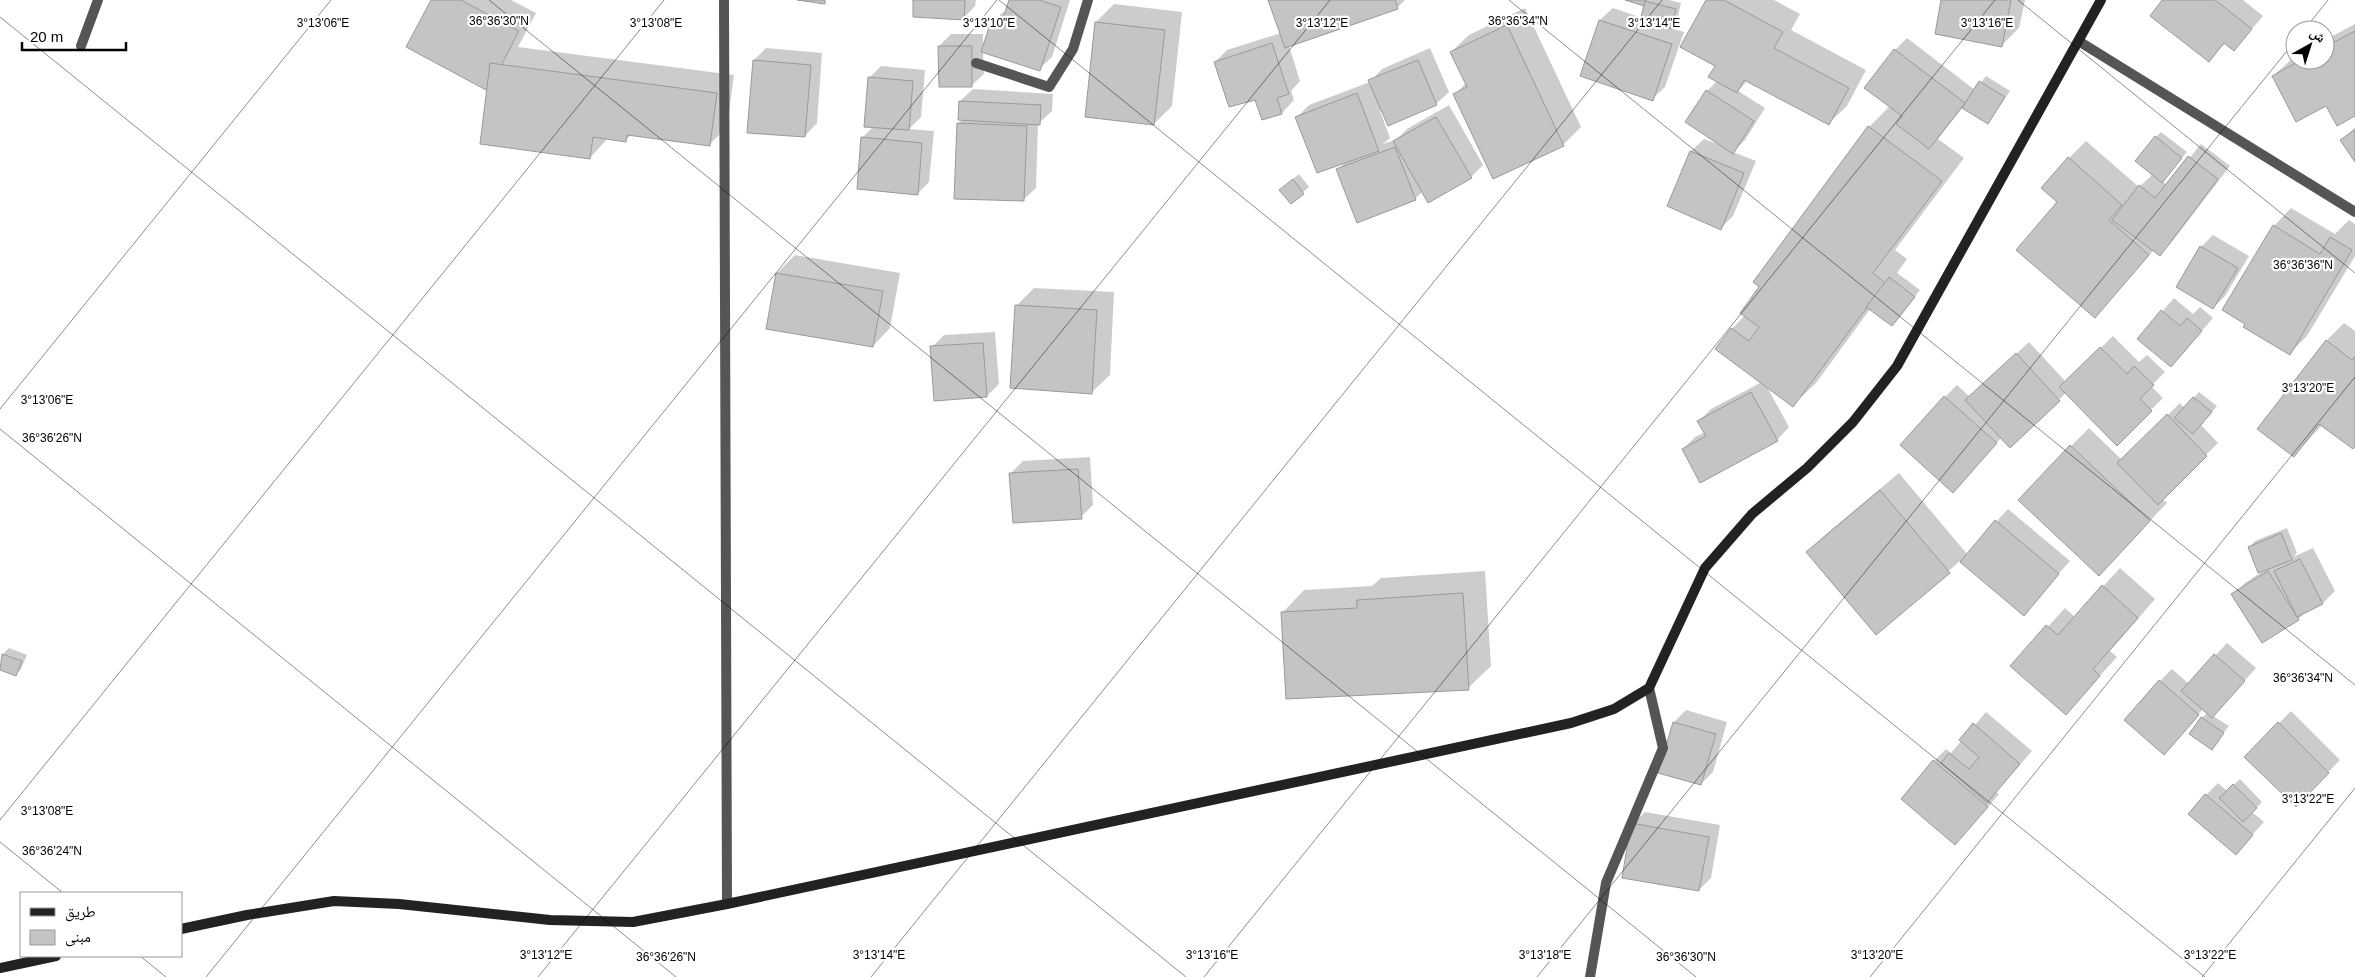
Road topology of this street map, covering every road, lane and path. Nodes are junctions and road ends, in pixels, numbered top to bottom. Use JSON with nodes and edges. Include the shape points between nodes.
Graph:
{"nodes":[{"id":1,"x":98,"y":0,"type":"edge"},
{"id":2,"x":724,"y":0,"type":"edge"},
{"id":3,"x":1088,"y":0,"type":"edge"},
{"id":4,"x":2101,"y":0,"type":"edge"},
{"id":5,"x":2080,"y":42,"type":"junction"},
{"id":6,"x":81,"y":46,"type":"dead end"},
{"id":7,"x":976,"y":63,"type":"dead end"},
{"id":8,"x":2355,"y":212,"type":"edge"},
{"id":9,"x":1649,"y":688,"type":"junction"},
{"id":10,"x":727,"y":904,"type":"junction"},
{"id":11,"x":182,"y":929,"type":"edge"},
{"id":12,"x":51,"y":957,"type":"edge"},
{"id":13,"x":0,"y":968,"type":"edge"},
{"id":14,"x":1590,"y":977,"type":"edge"}],
"edges":[{"from":1,"to":6,"type":"street"},
{"from":2,"to":10,"type":"street"},
{"from":3,"to":7,"type":"street","via":[[1073,49],[1049,88]]},
{"from":4,"to":5,"type":"main road"},
{"from":5,"to":8,"type":"street"},
{"from":5,"to":9,"type":"main road","via":[[1897,366],[1846,428],[1807,468],[1752,514],[1706,568]]},
{"from":9,"to":10,"type":"main road","via":[[1614,709],[1571,723]]},
{"from":9,"to":14,"type":"street","via":[[1663,748],[1606,883]]},
{"from":10,"to":11,"type":"main road","via":[[633,922],[550,920],[399,904],[334,901]]},
{"from":12,"to":13,"type":"main road"}]}
